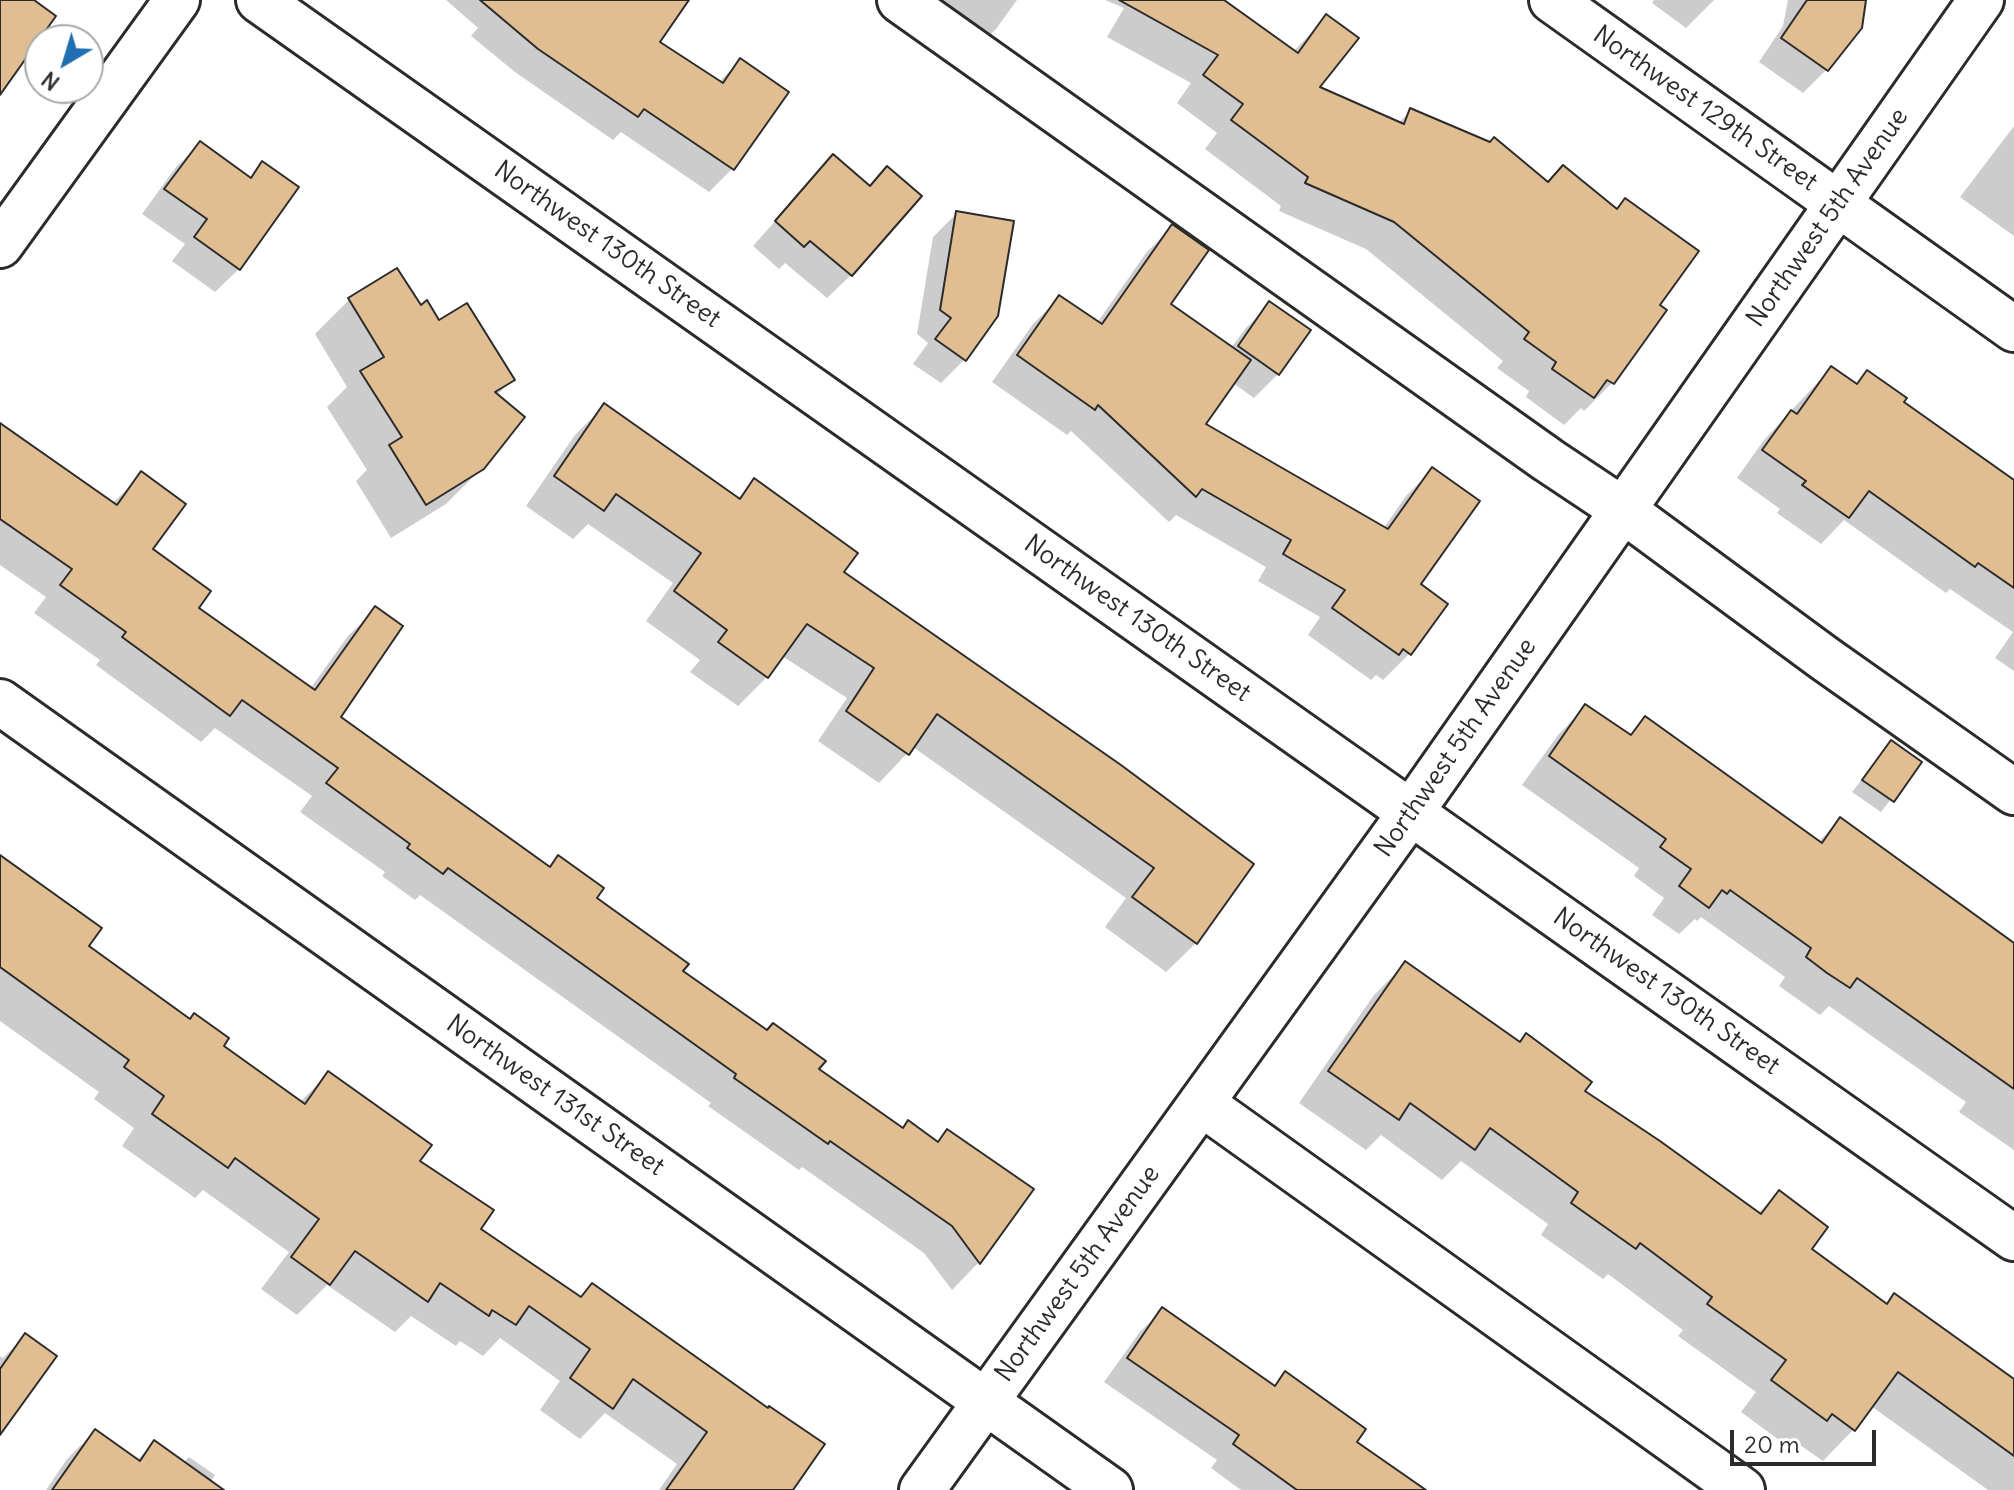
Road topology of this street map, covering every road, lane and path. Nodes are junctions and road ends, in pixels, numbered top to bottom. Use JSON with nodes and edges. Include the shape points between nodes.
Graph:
{"nodes":[{"id":1,"x":177,"y":0,"type":"edge"},
{"id":2,"x":259,"y":0,"type":"edge"},
{"id":3,"x":900,"y":0,"type":"edge"},
{"id":4,"x":1552,"y":0,"type":"edge"},
{"id":5,"x":1981,"y":0,"type":"edge"},
{"id":6,"x":1838,"y":203,"type":"junction"},
{"id":7,"x":0,"y":245,"type":"edge"},
{"id":8,"x":2014,"y":329,"type":"edge"},
{"id":9,"x":1623,"y":510,"type":"junction"},
{"id":10,"x":0,"y":702,"type":"edge"},
{"id":11,"x":2014,"y":792,"type":"edge"},
{"id":12,"x":1411,"y":812,"type":"junction"},
{"id":13,"x":1201,"y":1103,"type":"junction"},
{"id":14,"x":2014,"y":1238,"type":"edge"},
{"id":15,"x":986,"y":1401,"type":"junction"},
{"id":16,"x":922,"y":1490,"type":"edge"},
{"id":17,"x":1110,"y":1490,"type":"edge"},
{"id":18,"x":1742,"y":1490,"type":"edge"}],
"edges":[{"from":1,"to":7,"type":"street"},
{"from":2,"to":12,"type":"street","name":"Northwest 130th Street"},
{"from":3,"to":9,"type":"street"},
{"from":4,"to":6,"type":"street","name":"Northwest 129th Street"},
{"from":5,"to":6,"type":"street","name":"Northwest 5th Avenue"},
{"from":6,"to":8,"type":"street","name":"Northwest 129th Street"},
{"from":6,"to":9,"type":"street","name":"Northwest 5th Avenue"},
{"from":9,"to":11,"type":"street"},
{"from":9,"to":12,"type":"street","name":"Northwest 5th Avenue"},
{"from":10,"to":15,"type":"street","name":"Northwest 131st Street"},
{"from":12,"to":13,"type":"street","name":"Northwest 5th Avenue"},
{"from":12,"to":14,"type":"street","name":"Northwest 130th Street"},
{"from":13,"to":15,"type":"street","name":"Northwest 5th Avenue"},
{"from":13,"to":18,"type":"street"},
{"from":15,"to":16,"type":"street","name":"Northwest 5th Avenue"},
{"from":15,"to":17,"type":"street","name":"Northwest 131st Street"}]}
